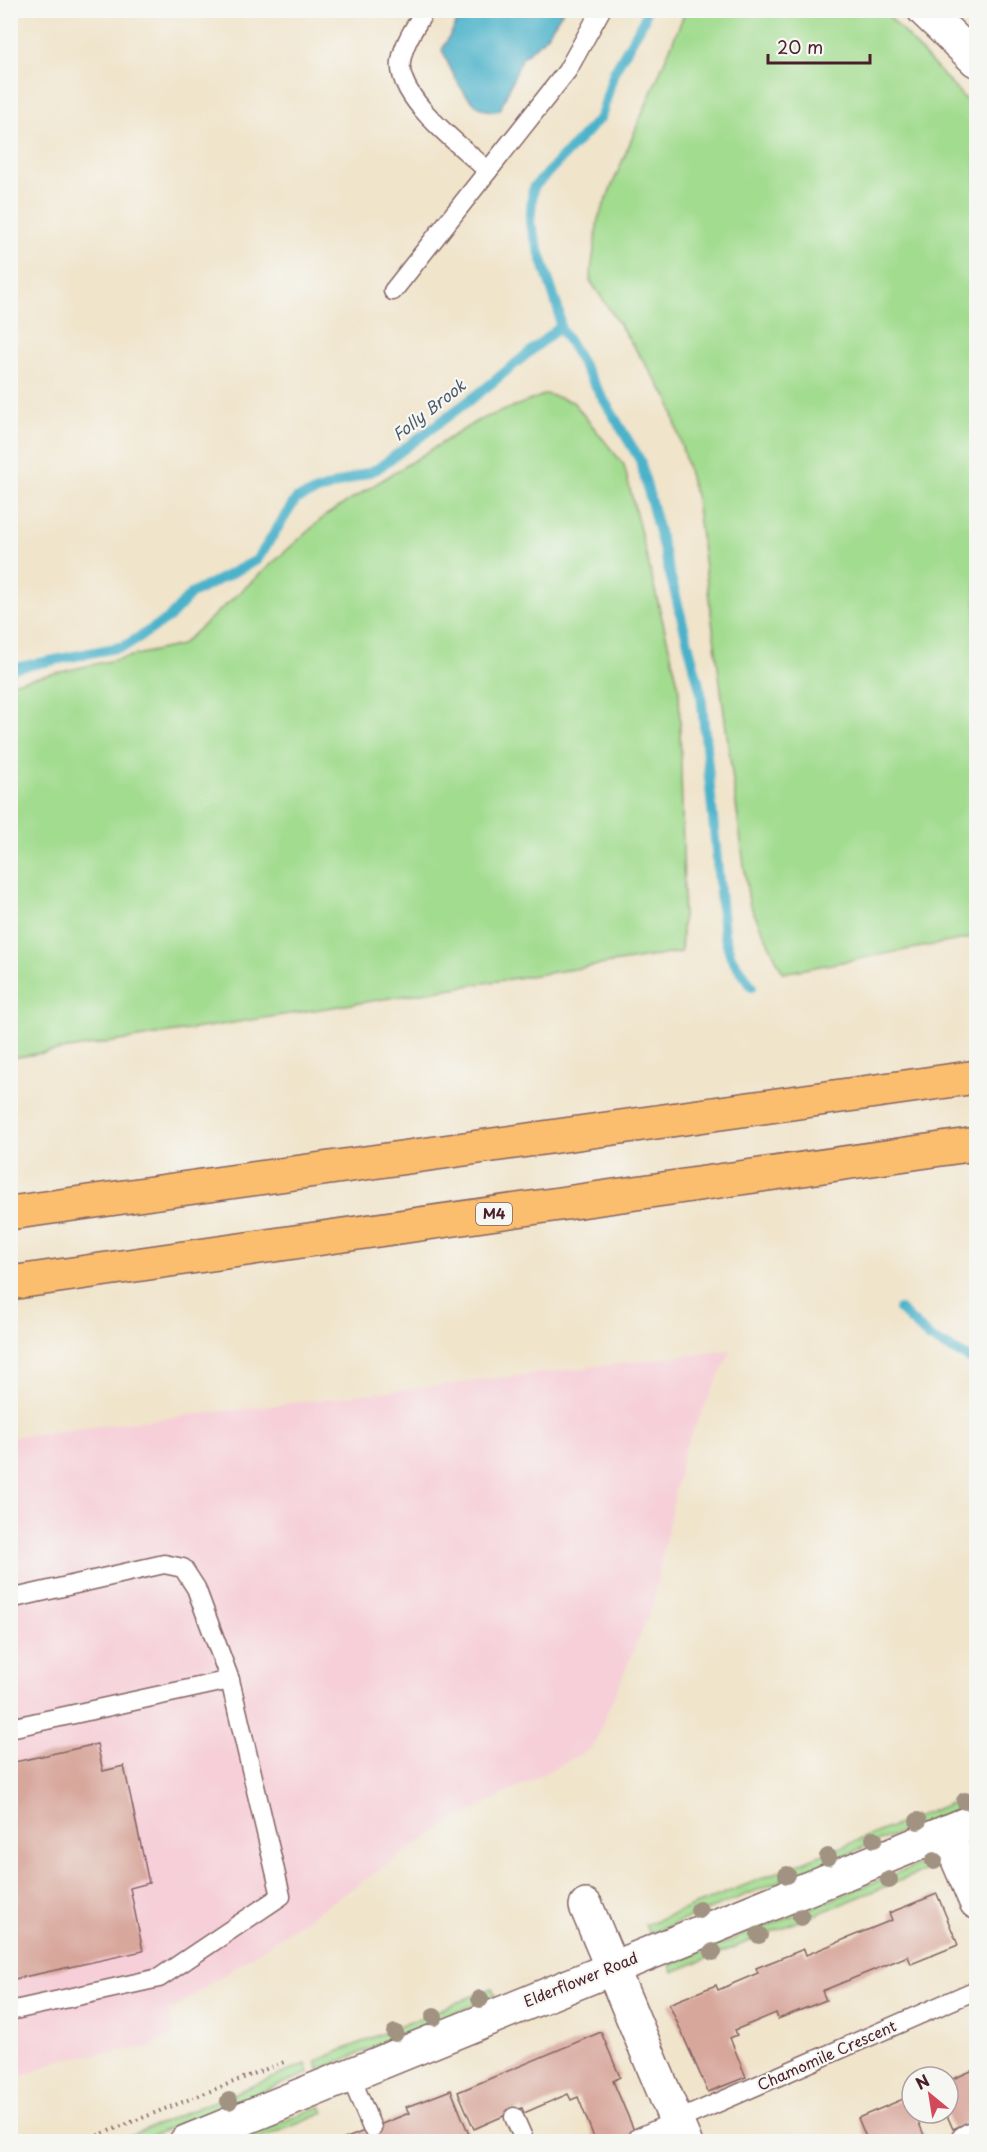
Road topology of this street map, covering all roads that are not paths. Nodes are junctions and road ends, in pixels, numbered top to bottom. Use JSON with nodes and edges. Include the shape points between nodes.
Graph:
{"nodes":[{"id":1,"x":425,"y":10,"type":"edge"},
{"id":2,"x":601,"y":10,"type":"edge"},
{"id":3,"x":924,"y":10,"type":"edge"},
{"id":4,"x":976,"y":60,"type":"edge"},
{"id":5,"x":488,"y":171,"type":"junction"},
{"id":6,"x":393,"y":291,"type":"dead end"},
{"id":7,"x":976,"y":1077,"type":"edge"},
{"id":8,"x":976,"y":1144,"type":"edge"},
{"id":9,"x":10,"y":1213,"type":"edge"},
{"id":10,"x":10,"y":1283,"type":"edge"},
{"id":11,"x":10,"y":1599,"type":"edge"},
{"id":12,"x":230,"y":1680,"type":"junction"},
{"id":13,"x":10,"y":1728,"type":"edge"},
{"id":14,"x":976,"y":1820,"type":"edge"},
{"id":15,"x":946,"y":1832,"type":"junction"},
{"id":16,"x":976,"y":1902,"type":"edge"},
{"id":17,"x":586,"y":1906,"type":"dead end"},
{"id":18,"x":613,"y":1967,"type":"junction"},
{"id":19,"x":976,"y":1990,"type":"edge"},
{"id":20,"x":10,"y":2011,"type":"edge"},
{"id":21,"x":350,"y":2075,"type":"junction"},
{"id":22,"x":514,"y":2117,"type":"dead end"},
{"id":23,"x":372,"y":2128,"type":"dead end"},
{"id":24,"x":681,"y":2132,"type":"edge"},
{"id":25,"x":637,"y":2138,"type":"dead end"},
{"id":26,"x":976,"y":2138,"type":"edge"},
{"id":27,"x":186,"y":2142,"type":"edge"},
{"id":28,"x":525,"y":2142,"type":"edge"},
{"id":29,"x":967,"y":2142,"type":"edge"}],
"edges":[{"from":1,"to":5,"type":"lane","via":[[408,39],[401,62],[402,79],[412,98]]},
{"from":2,"to":5,"type":"lane","via":[[567,71]]},
{"from":3,"to":4,"type":"street"},
{"from":5,"to":6,"type":"lane"},
{"from":7,"to":9,"type":"highway"},
{"from":8,"to":10,"type":"highway","number":"M4"},
{"from":11,"to":12,"type":"lane","via":[[164,1564],[183,1568],[196,1588]]},
{"from":12,"to":13,"type":"lane"},
{"from":12,"to":20,"type":"lane","via":[[281,1896],[159,1978]]},
{"from":14,"to":15,"type":"street","name":"Elderflower Road"},
{"from":15,"to":16,"type":"street"},
{"from":15,"to":18,"type":"street","name":"Elderflower Road"},
{"from":17,"to":18,"type":"street"},
{"from":18,"to":21,"type":"street","name":"Elderflower Road"},
{"from":18,"to":24,"type":"street"},
{"from":19,"to":24,"type":"lane","name":"Chamomile Crescent"},
{"from":21,"to":23,"type":"lane"},
{"from":21,"to":27,"type":"street","name":"Elderflower Road"},
{"from":22,"to":28,"type":"lane"},
{"from":24,"to":25,"type":"lane","name":"Chamomile Crescent"},
{"from":26,"to":29,"type":"street"}]}
